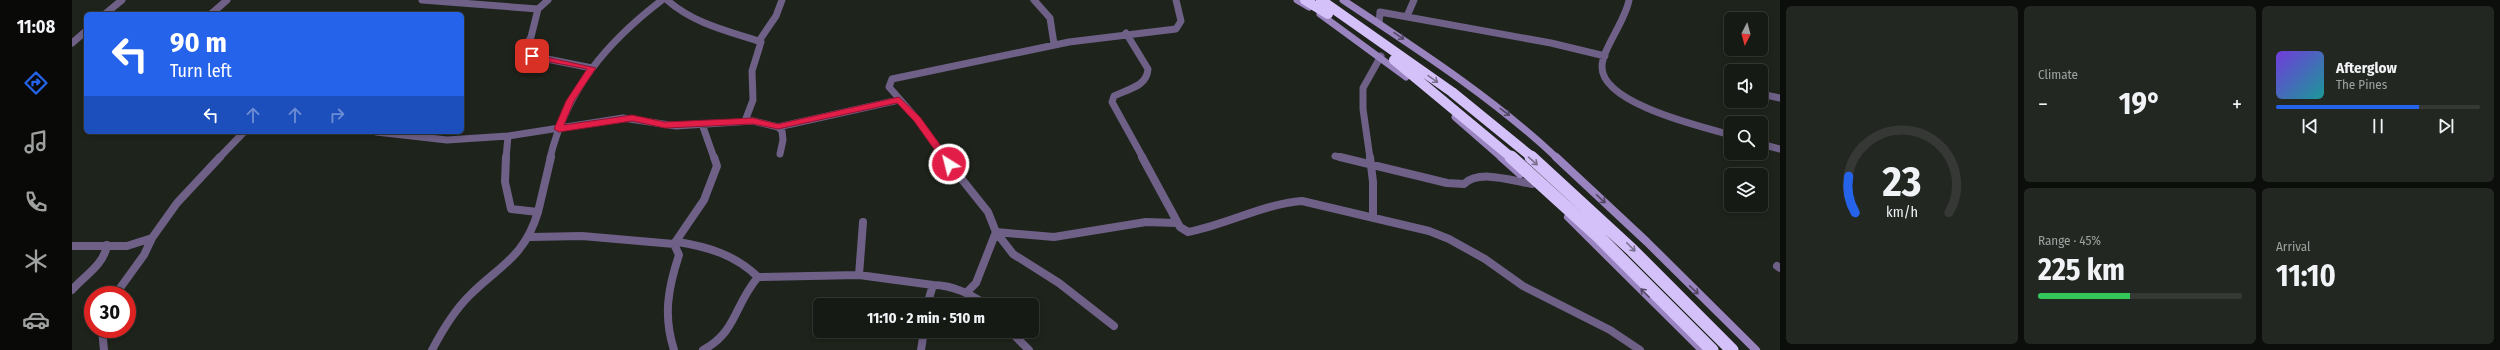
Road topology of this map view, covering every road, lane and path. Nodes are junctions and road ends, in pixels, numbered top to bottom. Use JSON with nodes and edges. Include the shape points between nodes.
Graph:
{"nodes":[{"id":1,"x":122,"y":0,"type":"edge"},
{"id":2,"x":227,"y":0,"type":"edge"},
{"id":3,"x":422,"y":0,"type":"edge"},
{"id":4,"x":548,"y":0,"type":"edge"},
{"id":5,"x":662,"y":0,"type":"edge"},
{"id":6,"x":667,"y":0,"type":"edge"},
{"id":7,"x":782,"y":0,"type":"edge"},
{"id":8,"x":1034,"y":0,"type":"edge"},
{"id":9,"x":1176,"y":0,"type":"edge"},
{"id":10,"x":1297,"y":0,"type":"edge"},
{"id":11,"x":1305,"y":0,"type":"edge"},
{"id":12,"x":1321,"y":0,"type":"edge"},
{"id":13,"x":1343,"y":0,"type":"edge"},
{"id":14,"x":1414,"y":0,"type":"edge"},
{"id":15,"x":1629,"y":0,"type":"edge"},
{"id":16,"x":435,"y":1,"type":"edge"},
{"id":17,"x":538,"y":9,"type":"junction"},
{"id":18,"x":107,"y":12,"type":"edge"},
{"id":19,"x":213,"y":12,"type":"edge"},
{"id":20,"x":1407,"y":16,"type":"junction"},
{"id":21,"x":1379,"y":23,"type":"junction"},
{"id":22,"x":84,"y":33,"type":"edge"},
{"id":23,"x":1126,"y":33,"type":"junction"},
{"id":24,"x":759,"y":41,"type":"junction"},
{"id":25,"x":72,"y":43,"type":"edge"},
{"id":26,"x":1054,"y":44,"type":"junction"},
{"id":27,"x":1381,"y":56,"type":"junction"},
{"id":28,"x":1605,"y":56,"type":"junction"},
{"id":29,"x":592,"y":68,"type":"junction"},
{"id":30,"x":1768,"y":95,"type":"edge"},
{"id":31,"x":1780,"y":98,"type":"edge"},
{"id":32,"x":899,"y":100,"type":"junction"},
{"id":33,"x":745,"y":121,"type":"junction"},
{"id":34,"x":702,"y":124,"type":"junction"},
{"id":35,"x":778,"y":126,"type":"junction"},
{"id":36,"x":559,"y":129,"type":"junction"},
{"id":37,"x":1724,"y":133,"type":"edge"},
{"id":38,"x":242,"y":134,"type":"edge"},
{"id":39,"x":394,"y":134,"type":"edge"},
{"id":40,"x":508,"y":136,"type":"junction"},
{"id":41,"x":1768,"y":146,"type":"edge"},
{"id":42,"x":1780,"y":149,"type":"edge"},
{"id":43,"x":780,"y":154,"type":"dead end"},
{"id":44,"x":1335,"y":156,"type":"dead end"},
{"id":45,"x":1372,"y":166,"type":"junction"},
{"id":46,"x":1532,"y":184,"type":"junction"},
{"id":47,"x":538,"y":212,"type":"junction"},
{"id":48,"x":1373,"y":218,"type":"junction"},
{"id":49,"x":863,"y":222,"type":"dead end"},
{"id":50,"x":1176,"y":223,"type":"junction"},
{"id":51,"x":996,"y":232,"type":"junction"},
{"id":52,"x":531,"y":237,"type":"junction"},
{"id":53,"x":152,"y":238,"type":"junction"},
{"id":54,"x":676,"y":243,"type":"junction"},
{"id":55,"x":107,"y":245,"type":"junction"},
{"id":56,"x":72,"y":246,"type":"edge"},
{"id":57,"x":859,"y":274,"type":"junction"},
{"id":58,"x":758,"y":277,"type":"junction"},
{"id":59,"x":932,"y":285,"type":"junction"},
{"id":60,"x":122,"y":286,"type":"edge"},
{"id":61,"x":72,"y":290,"type":"edge"},
{"id":62,"x":966,"y":293,"type":"junction"},
{"id":63,"x":928,"y":298,"type":"edge"},
{"id":64,"x":975,"y":298,"type":"edge"},
{"id":65,"x":1114,"y":326,"type":"dead end"},
{"id":66,"x":103,"y":338,"type":"edge"},
{"id":67,"x":923,"y":338,"type":"edge"},
{"id":68,"x":1017,"y":338,"type":"edge"},
{"id":69,"x":104,"y":350,"type":"edge"},
{"id":70,"x":432,"y":350,"type":"edge"},
{"id":71,"x":674,"y":350,"type":"edge"},
{"id":72,"x":703,"y":350,"type":"edge"},
{"id":73,"x":921,"y":350,"type":"edge"},
{"id":74,"x":1029,"y":350,"type":"edge"},
{"id":75,"x":1640,"y":350,"type":"edge"},
{"id":76,"x":1702,"y":350,"type":"edge"},
{"id":77,"x":1712,"y":350,"type":"edge"},
{"id":78,"x":1732,"y":350,"type":"edge"},
{"id":79,"x":1756,"y":350,"type":"edge"}],
"edges":[{"from":1,"to":18,"type":"street"},
{"from":2,"to":19,"type":"street"},
{"from":3,"to":16,"type":"street"},
{"from":4,"to":17,"type":"street"},
{"from":5,"to":29,"type":"street","via":[[616,36]]},
{"from":6,"to":24,"type":"street","via":[[701,21]]},
{"from":7,"to":24,"type":"street","via":[[776,16]]},
{"from":8,"to":26,"type":"street","via":[[1050,18]]},
{"from":9,"to":23,"type":"street","via":[[1181,21],[1176,29]]},
{"from":10,"to":27,"type":"street"},
{"from":11,"to":77,"type":"highway","via":[[1361,35],[1436,93],[1659,295]]},
{"from":12,"to":78,"type":"highway","one_way":true,"via":[[1452,92],[1625,242]]},
{"from":13,"to":21,"type":"street"},
{"from":14,"to":20,"type":"street"},
{"from":15,"to":28,"type":"street","via":[[1624,19]]},
{"from":16,"to":17,"type":"street"},
{"from":17,"to":29,"type":"street","via":[[530,38],[522,54]]},
{"from":20,"to":21,"type":"street","via":[[1380,12]]},
{"from":20,"to":28,"type":"street","via":[[1544,41]]},
{"from":21,"to":79,"type":"street","one_way":true,"via":[[1474,88],[1518,122],[1647,242]]},
{"from":22,"to":25,"type":"street"},
{"from":23,"to":26,"type":"street"},
{"from":23,"to":50,"type":"street","via":[[1148,69],[1149,76],[1148,80],[1114,96],[1112,102]]},
{"from":24,"to":33,"type":"street","via":[[762,44],[752,72],[753,100]]},
{"from":26,"to":32,"type":"street","via":[[892,79],[889,87]]},
{"from":27,"to":45,"type":"street","via":[[1363,88],[1363,109]]},
{"from":27,"to":46,"type":"street"},
{"from":28,"to":37,"type":"street","via":[[1601,77],[1607,86],[1621,95],[1678,120]]},
{"from":29,"to":36,"type":"street","via":[[570,101]]},
{"from":30,"to":31,"type":"street"},
{"from":32,"to":35,"type":"street"},
{"from":32,"to":51,"type":"street","via":[[917,119],[988,212]]},
{"from":33,"to":34,"type":"street"},
{"from":33,"to":35,"type":"street"},
{"from":34,"to":36,"type":"street","via":[[655,124],[623,118]]},
{"from":34,"to":54,"type":"street","via":[[717,166],[704,200]]},
{"from":35,"to":43,"type":"street","via":[[782,131],[783,140]]},
{"from":36,"to":40,"type":"street"},
{"from":36,"to":47,"type":"street"},
{"from":38,"to":53,"type":"street","via":[[177,203]]},
{"from":39,"to":40,"type":"street","via":[[447,140]]},
{"from":40,"to":47,"type":"street","via":[[503,176],[511,210]]},
{"from":41,"to":42,"type":"street"},
{"from":44,"to":45,"type":"street"},
{"from":45,"to":46,"type":"street","via":[[1447,183],[1464,184],[1469,179],[1483,177]]},
{"from":45,"to":48,"type":"street"},
{"from":76,"to":46,"type":"street","one_way":true},
{"from":47,"to":52,"type":"street","via":[[537,223]]},
{"from":48,"to":50,"type":"street","via":[[1302,201],[1288,202],[1235,221],[1188,232]]},
{"from":48,"to":75,"type":"street","via":[[1429,231],[1449,239],[1523,286],[1610,330]]},
{"from":49,"to":57,"type":"street"},
{"from":50,"to":51,"type":"street","via":[[1144,223],[1054,238]]},
{"from":51,"to":62,"type":"street","via":[[976,283]]},
{"from":51,"to":65,"type":"street","via":[[1013,254],[1059,283]]},
{"from":52,"to":54,"type":"street","via":[[582,236]]},
{"from":52,"to":70,"type":"street","via":[[514,259],[467,298]]},
{"from":53,"to":55,"type":"street","via":[[127,246]]},
{"from":53,"to":60,"type":"street","via":[[144,255]]},
{"from":54,"to":58,"type":"street","via":[[698,245],[738,259]]},
{"from":54,"to":71,"type":"street","via":[[679,255],[666,306],[666,326]]},
{"from":55,"to":56,"type":"street"},
{"from":55,"to":61,"type":"street","via":[[108,250],[100,261]]},
{"from":57,"to":58,"type":"street"},
{"from":57,"to":59,"type":"street"},
{"from":58,"to":72,"type":"street","via":[[743,297],[726,334],[717,344]]},
{"from":59,"to":62,"type":"street","via":[[946,286]]},
{"from":59,"to":63,"type":"street"},
{"from":62,"to":64,"type":"street"},
{"from":66,"to":69,"type":"street"},
{"from":67,"to":73,"type":"street"},
{"from":68,"to":74,"type":"street"}]}
